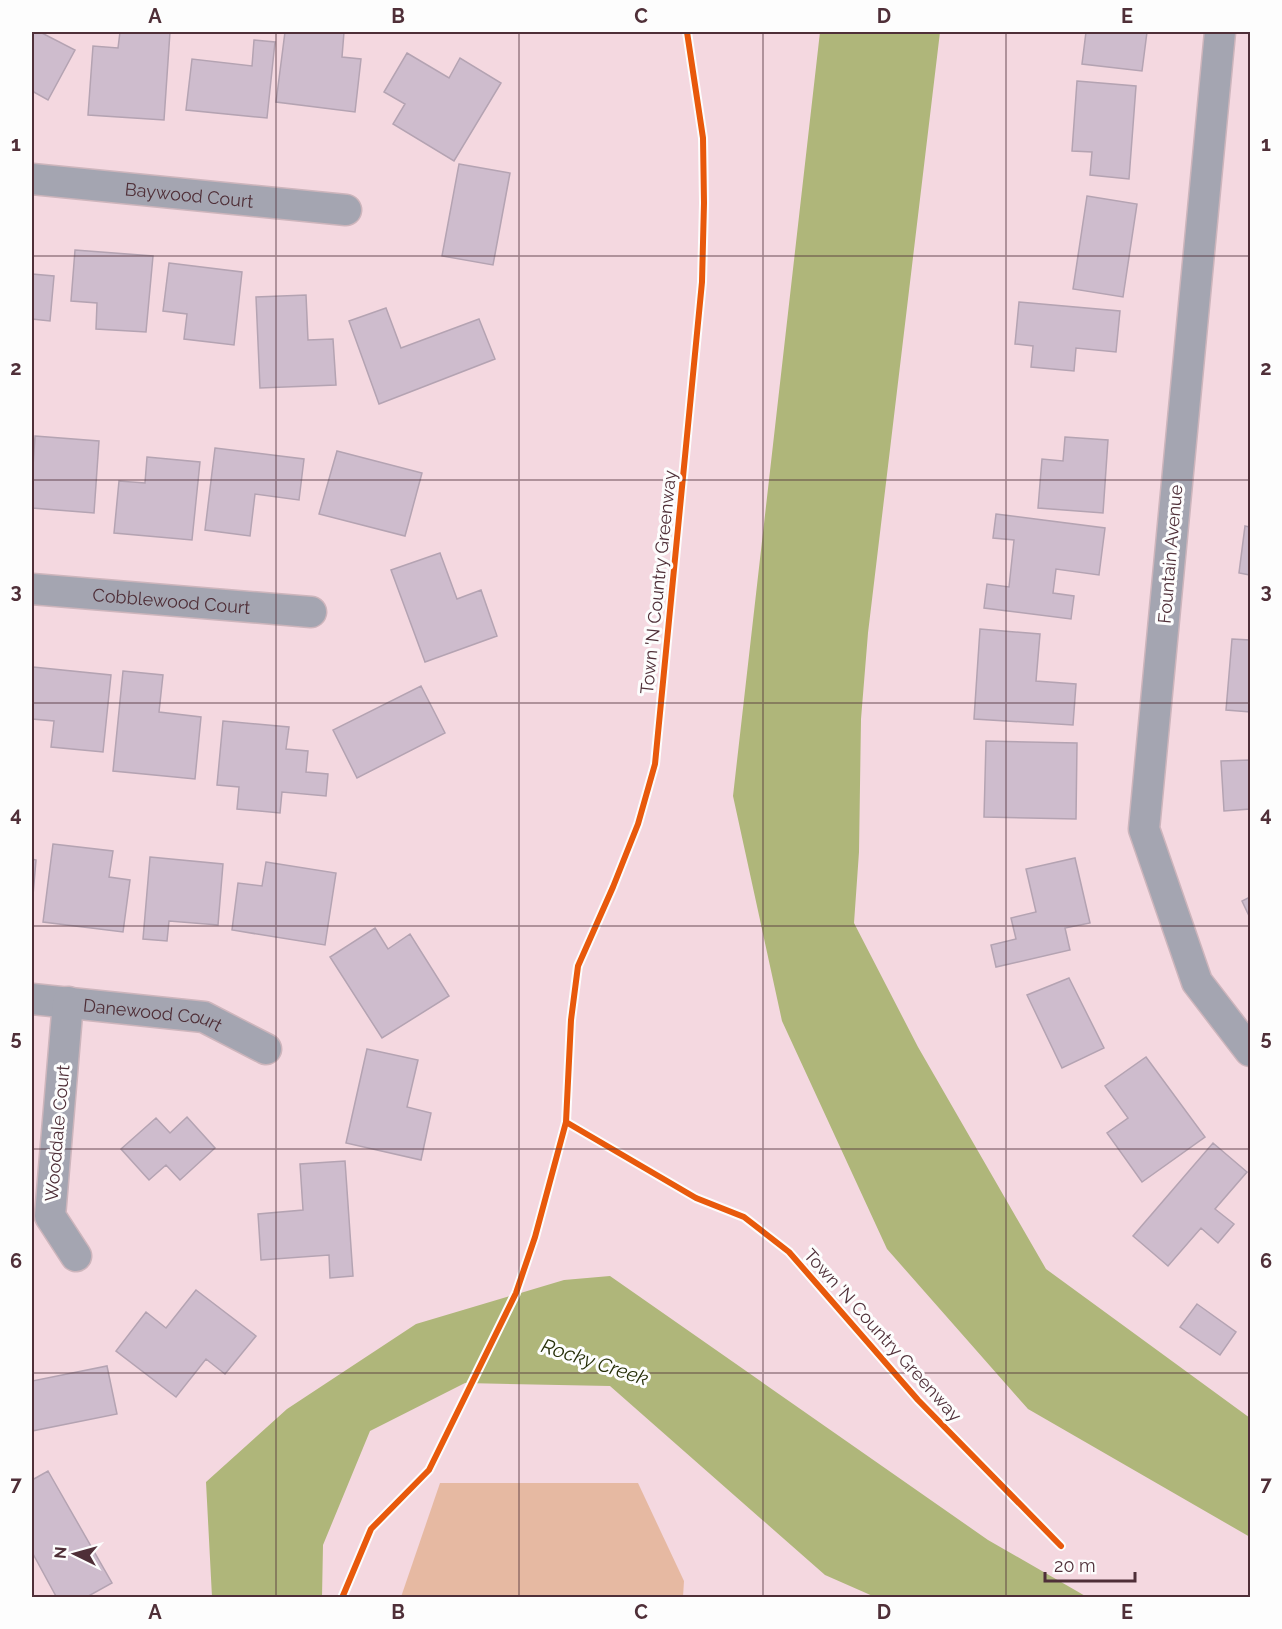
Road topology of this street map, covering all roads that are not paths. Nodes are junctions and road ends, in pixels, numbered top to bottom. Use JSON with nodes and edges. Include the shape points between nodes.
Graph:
{"nodes":[{"id":1,"x":1220,"y":32,"type":"edge"},
{"id":2,"x":32,"y":178,"type":"edge"},
{"id":3,"x":346,"y":210,"type":"dead end"},
{"id":4,"x":32,"y":589,"type":"edge"},
{"id":5,"x":311,"y":612,"type":"dead end"},
{"id":6,"x":32,"y":999,"type":"edge"},
{"id":7,"x":68,"y":1002,"type":"junction"},
{"id":8,"x":267,"y":1049,"type":"dead end"},
{"id":9,"x":1251,"y":1051,"type":"edge"},
{"id":10,"x":76,"y":1256,"type":"dead end"}],
"edges":[{"from":1,"to":9,"type":"street","name":"Fountain Avenue","via":[[1144,830],[1197,982]]},
{"from":2,"to":3,"type":"street","name":"Baywood Court"},
{"from":4,"to":5,"type":"street","name":"Cobblewood Court"},
{"from":6,"to":7,"type":"street","name":"Danewood Court"},
{"from":7,"to":8,"type":"street","name":"Danewood Court","via":[[204,1017]]},
{"from":7,"to":10,"type":"street","name":"Wooddale Court","via":[[50,1216]]}]}
